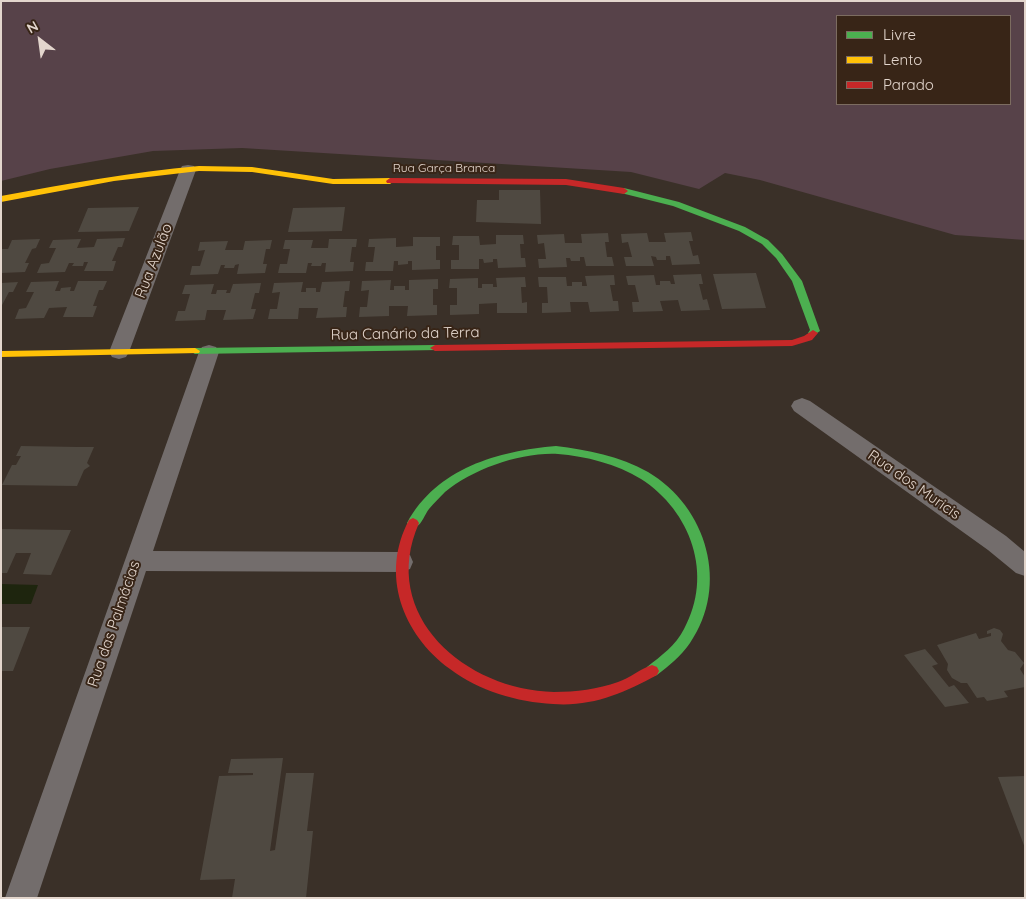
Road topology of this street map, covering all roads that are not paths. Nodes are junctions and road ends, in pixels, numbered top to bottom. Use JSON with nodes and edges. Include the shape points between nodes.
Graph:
{"nodes":[{"id":1,"x":188,"y":170,"type":"junction"},
{"id":2,"x":1,"y":199,"type":"edge"},
{"id":3,"x":808,"y":338,"type":"joint"},
{"id":4,"x":119,"y":352,"type":"junction"},
{"id":5,"x":209,"y":352,"type":"junction"},
{"id":6,"x":1,"y":354,"type":"edge"},
{"id":7,"x":802,"y":406,"type":"dead end"},
{"id":8,"x":136,"y":561,"type":"junction"},
{"id":9,"x":401,"y":562,"type":"junction"},
{"id":10,"x":1025,"y":566,"type":"edge"},
{"id":11,"x":21,"y":898,"type":"edge"}],
"edges":[{"from":1,"to":2,"type":"street","name":"Rua Garça Branca"},
{"from":1,"to":3,"type":"street","name":"Rua Garça Branca","via":[[259,170],[327,181],[566,182],[642,194],[742,229],[764,242],[797,281],[815,331]]},
{"from":1,"to":4,"type":"street","name":"Rua Azulão"},
{"from":3,"to":5,"type":"street","name":"Rua Canário da Terra","via":[[792,343]]},
{"from":4,"to":5,"type":"street","name":"Rua Canário da Terra"},
{"from":4,"to":6,"type":"street","name":"Rua Canário da Terra"},
{"from":5,"to":8,"type":"street","name":"Rua das Palmácias"},
{"from":7,"to":10,"type":"street","name":"Rua dos Muricis"},
{"from":8,"to":9,"type":"street"},
{"from":8,"to":11,"type":"street","name":"Rua das Palmácias"},
{"from":9,"to":9,"type":"street","via":[[401,584],[407,606],[417,628],[433,648],[477,681],[535,697],[596,695],[649,673],[687,638],[706,595],[704,550],[696,529],[683,510],[649,478],[613,461],[581,452],[556,450],[507,455],[463,473],[444,486],[414,520],[405,540]]}]}
